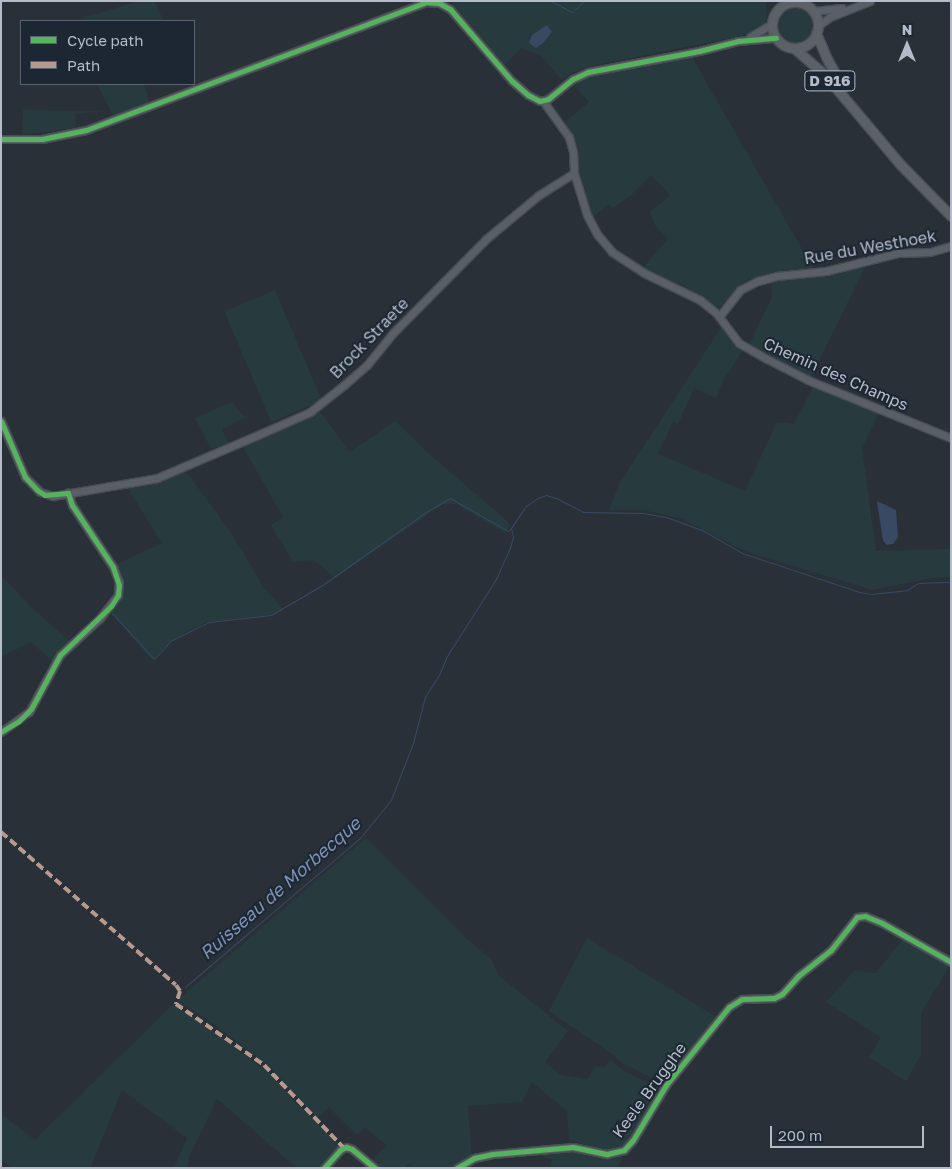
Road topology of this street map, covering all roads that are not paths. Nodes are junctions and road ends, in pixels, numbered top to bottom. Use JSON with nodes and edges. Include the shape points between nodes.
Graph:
{"nodes":[{"id":1,"x":772,"y":1,"type":"edge"},
{"id":2,"x":796,"y":1,"type":"edge"},
{"id":3,"x":870,"y":1,"type":"edge"},
{"id":4,"x":439,"y":2,"type":"edge"},
{"id":5,"x":859,"y":5,"type":"junction"},
{"id":6,"x":813,"y":11,"type":"junction"},
{"id":7,"x":772,"y":20,"type":"junction"},
{"id":8,"x":817,"y":29,"type":"junction"},
{"id":9,"x":776,"y":38,"type":"junction"},
{"id":10,"x":738,"y":42,"type":"junction"},
{"id":11,"x":794,"y":48,"type":"junction"},
{"id":12,"x":543,"y":101,"type":"junction"},
{"id":13,"x":862,"y":118,"type":"junction"},
{"id":14,"x":1,"y":139,"type":"edge"},
{"id":15,"x":574,"y":173,"type":"junction"},
{"id":16,"x":951,"y":216,"type":"edge"},
{"id":17,"x":951,"y":246,"type":"edge"},
{"id":18,"x":719,"y":317,"type":"junction"},
{"id":19,"x":1,"y":422,"type":"edge"},
{"id":20,"x":951,"y":438,"type":"edge"},
{"id":21,"x":68,"y":493,"type":"junction"},
{"id":22,"x":1,"y":732,"type":"edge"},
{"id":23,"x":951,"y":962,"type":"edge"},
{"id":24,"x":324,"y":1168,"type":"edge"},
{"id":25,"x":375,"y":1168,"type":"edge"},
{"id":26,"x":457,"y":1168,"type":"edge"}],
"edges":[{"from":1,"to":7,"type":"main road"},
{"from":2,"to":6,"type":"main road"},
{"from":2,"to":7,"type":"main road","via":[[781,6]]},
{"from":3,"to":5,"type":"street"},
{"from":4,"to":12,"type":"street","via":[[455,13],[516,85],[532,98]]},
{"from":4,"to":14,"type":"street","via":[[408,7],[86,130],[42,139]]},
{"from":5,"to":6,"type":"street"},
{"from":5,"to":8,"type":"street","via":[[830,17]]},
{"from":6,"to":8,"type":"main road"},
{"from":7,"to":9,"type":"main road"},
{"from":7,"to":10,"type":"street","via":[[759,33]]},
{"from":8,"to":11,"type":"main road","via":[[808,44]]},
{"from":8,"to":13,"type":"main road","number":"D 916","via":[[830,67]]},
{"from":9,"to":10,"type":"street"},
{"from":9,"to":11,"type":"main road"},
{"from":10,"to":12,"type":"street","via":[[588,72],[569,81]]},
{"from":11,"to":13,"type":"main road","number":"D 916","via":[[820,70]]},
{"from":12,"to":15,"type":"street","name":"Chemin des Champs","via":[[570,141]]},
{"from":13,"to":16,"type":"main road","number":"D 916","via":[[899,163]]},
{"from":15,"to":18,"type":"street","name":"Chemin des Champs","via":[[592,225],[609,249],[644,273],[697,298]]},
{"from":15,"to":21,"type":"street","name":"Brock Straete","via":[[551,186],[491,234],[393,333],[367,365],[314,409],[161,477]]},
{"from":17,"to":18,"type":"street","name":"Rue du Westhoek","via":[[930,252],[895,253],[826,272],[758,280],[740,290]]},
{"from":18,"to":20,"type":"street","name":"Chemin des Champs","via":[[739,343],[767,359],[815,383]]},
{"from":19,"to":21,"type":"street","name":"Brock Straete","via":[[19,467],[30,483],[46,495]]},
{"from":21,"to":22,"type":"street","via":[[72,505],[115,571],[118,595],[100,618],[60,655],[29,712]]},
{"from":23,"to":26,"type":"street","name":"Keele Brugghe","via":[[882,923],[865,916],[857,917],[831,950],[798,976],[782,994],[774,998],[742,999],[729,1007],[669,1082],[624,1150],[607,1154],[573,1147],[493,1154],[474,1158]]},
{"from":24,"to":25,"type":"street","via":[[340,1150],[348,1147]]}]}
